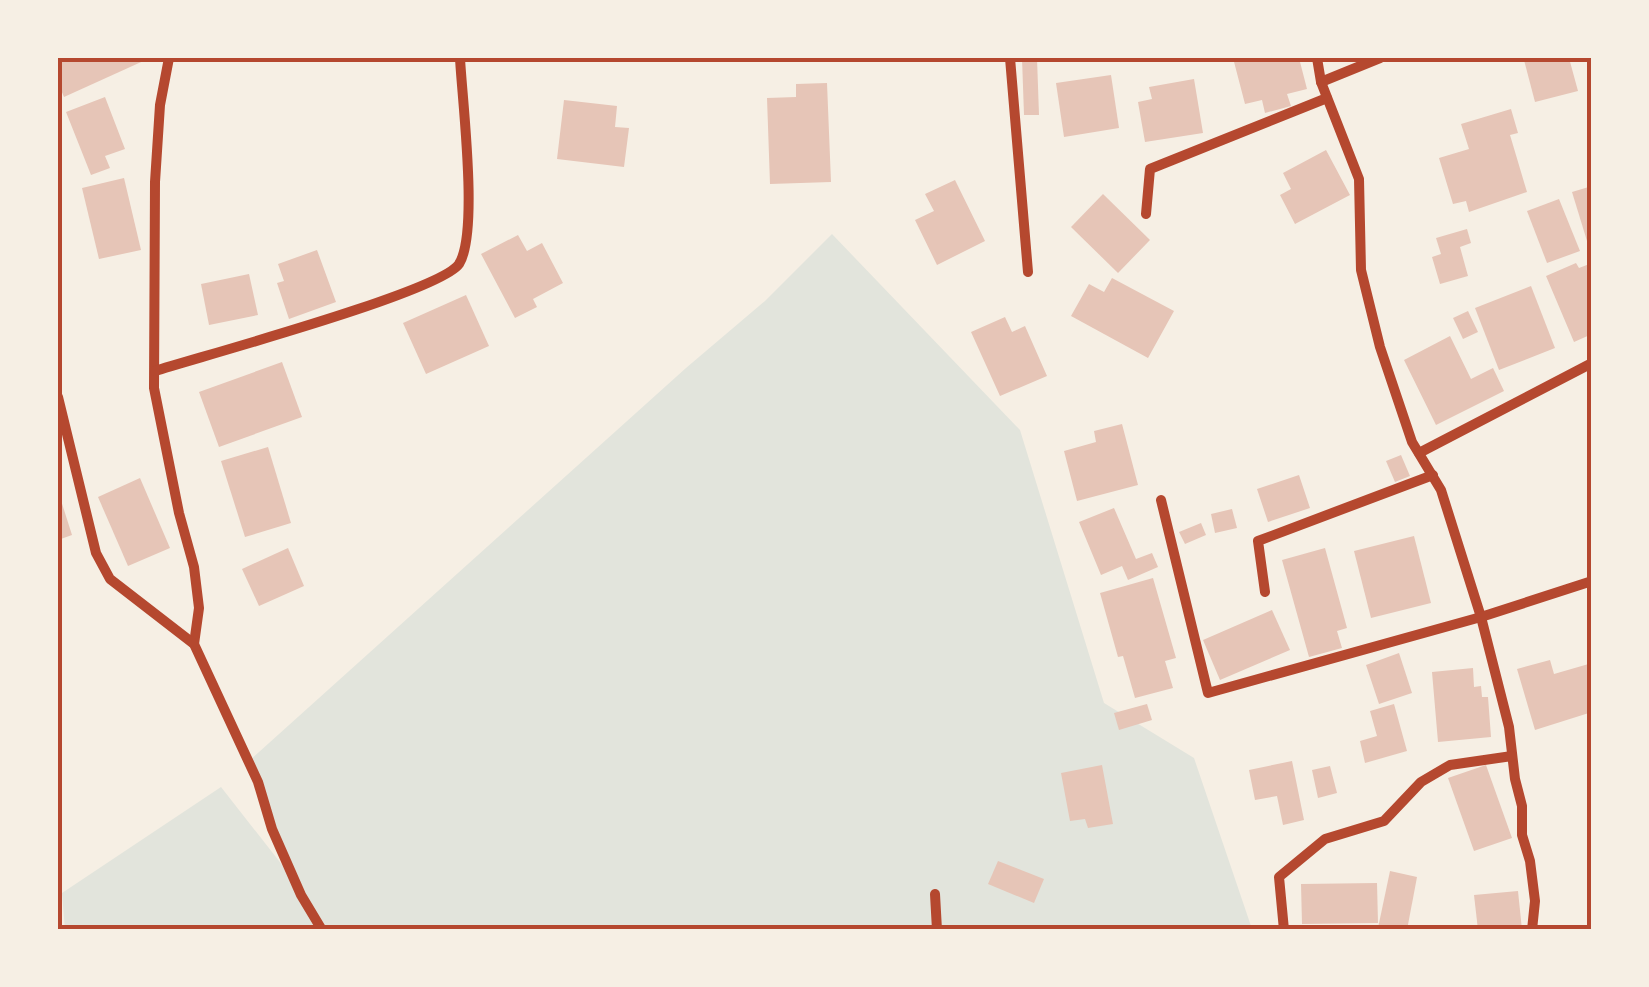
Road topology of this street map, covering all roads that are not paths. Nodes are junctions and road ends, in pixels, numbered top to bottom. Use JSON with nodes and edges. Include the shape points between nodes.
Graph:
{"nodes":[{"id":1,"x":169,"y":58,"type":"edge"},
{"id":2,"x":460,"y":58,"type":"edge"},
{"id":3,"x":1010,"y":58,"type":"edge"},
{"id":4,"x":1317,"y":58,"type":"edge"},
{"id":5,"x":1380,"y":58,"type":"edge"},
{"id":6,"x":1322,"y":82,"type":"junction"},
{"id":7,"x":1327,"y":98,"type":"junction"},
{"id":8,"x":1146,"y":214,"type":"dead end"},
{"id":9,"x":1028,"y":272,"type":"dead end"},
{"id":10,"x":1592,"y":363,"type":"edge"},
{"id":11,"x":155,"y":371,"type":"junction"},
{"id":12,"x":58,"y":397,"type":"edge"},
{"id":13,"x":1419,"y":453,"type":"junction"},
{"id":14,"x":1432,"y":476,"type":"junction"},
{"id":15,"x":1161,"y":500,"type":"dead end"},
{"id":16,"x":1592,"y":581,"type":"edge"},
{"id":17,"x":1266,"y":592,"type":"dead end"},
{"id":18,"x":1481,"y":617,"type":"junction"},
{"id":19,"x":194,"y":644,"type":"junction"},
{"id":20,"x":1512,"y":756,"type":"junction"},
{"id":21,"x":935,"y":894,"type":"dead end"},
{"id":22,"x":322,"y":930,"type":"edge"},
{"id":23,"x":937,"y":930,"type":"edge"},
{"id":24,"x":1284,"y":930,"type":"edge"},
{"id":25,"x":1532,"y":930,"type":"edge"}],
"edges":[{"from":1,"to":11,"type":"street","via":[[155,182]]},
{"from":2,"to":11,"type":"street","via":[[470,218],[459,263],[390,299]]},
{"from":3,"to":9,"type":"street"},
{"from":4,"to":6,"type":"street"},
{"from":5,"to":6,"type":"street"},
{"from":6,"to":7,"type":"street"},
{"from":7,"to":8,"type":"street","via":[[1150,169]]},
{"from":7,"to":13,"type":"street","via":[[1359,179],[1361,270],[1380,347]]},
{"from":10,"to":13,"type":"street"},
{"from":11,"to":19,"type":"street","via":[[194,566]]},
{"from":12,"to":19,"type":"street","via":[[96,552],[110,579]]},
{"from":13,"to":14,"type":"street"},
{"from":14,"to":17,"type":"street","via":[[1258,541]]},
{"from":14,"to":18,"type":"street"},
{"from":15,"to":18,"type":"street","via":[[1208,693]]},
{"from":16,"to":18,"type":"street"},
{"from":18,"to":20,"type":"street"},
{"from":19,"to":22,"type":"street"},
{"from":20,"to":24,"type":"street","via":[[1450,766],[1421,782],[1384,821],[1325,838],[1279,877]]},
{"from":20,"to":25,"type":"street","via":[[1535,901]]},
{"from":21,"to":23,"type":"street"}]}
